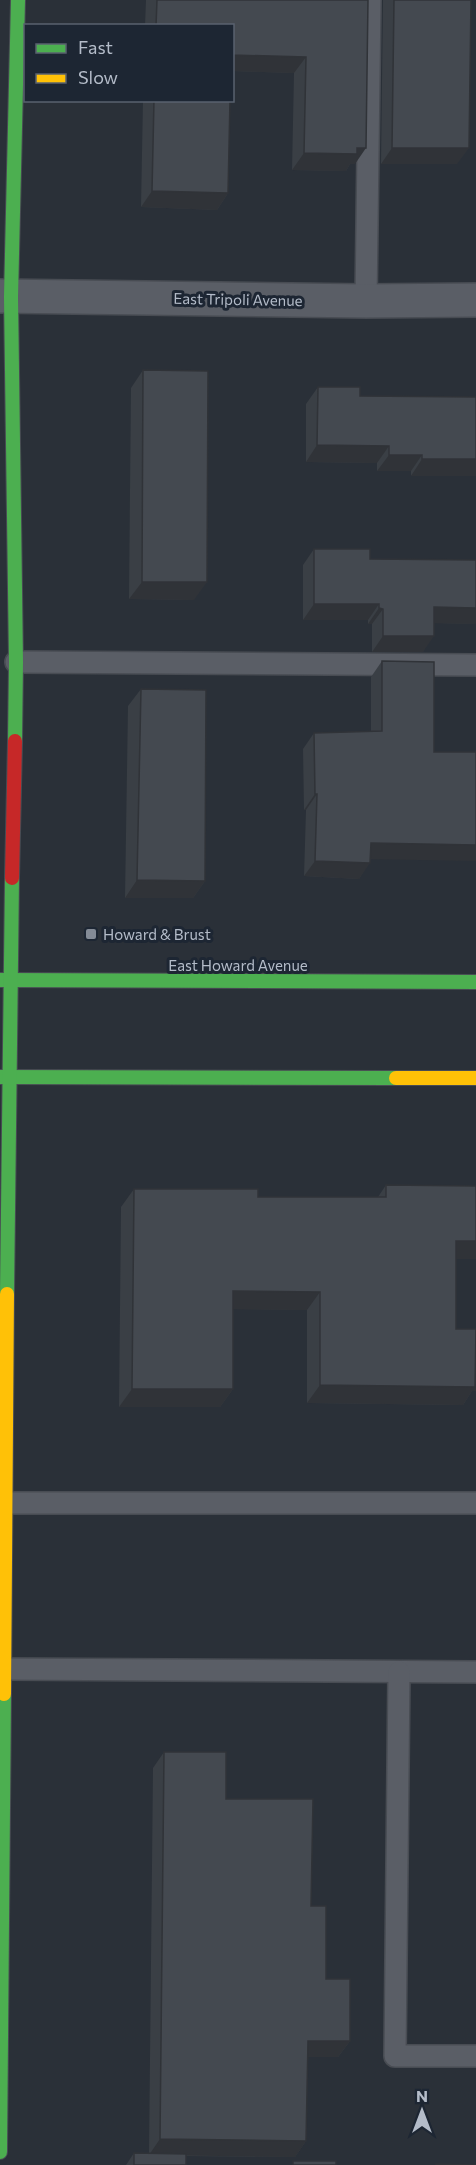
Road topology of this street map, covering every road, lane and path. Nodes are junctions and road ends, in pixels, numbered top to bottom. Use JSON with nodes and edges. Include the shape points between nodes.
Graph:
{"nodes":[{"id":1,"x":18,"y":0,"type":"edge"},
{"id":2,"x":370,"y":0,"type":"edge"},
{"id":3,"x":6,"y":296,"type":"edge"},
{"id":4,"x":476,"y":300,"type":"edge"},
{"id":5,"x":366,"y":301,"type":"junction"},
{"id":6,"x":16,"y":662,"type":"junction"},
{"id":7,"x":476,"y":665,"type":"edge"},
{"id":8,"x":5,"y":980,"type":"edge"},
{"id":9,"x":476,"y":982,"type":"edge"},
{"id":10,"x":4,"y":1077,"type":"edge"},
{"id":11,"x":476,"y":1078,"type":"edge"},
{"id":12,"x":3,"y":1428,"type":"edge"},
{"id":13,"x":5,"y":1503,"type":"junction"},
{"id":14,"x":476,"y":1503,"type":"edge"},
{"id":15,"x":4,"y":1669,"type":"junction"},
{"id":16,"x":399,"y":1672,"type":"junction"},
{"id":17,"x":476,"y":1672,"type":"edge"},
{"id":18,"x":2,"y":1790,"type":"edge"},
{"id":19,"x":476,"y":2056,"type":"edge"},
{"id":20,"x":0,"y":2152,"type":"edge"}],
"edges":[{"from":1,"to":3,"type":"street"},
{"from":2,"to":5,"type":"lane"},
{"from":3,"to":5,"type":"street","name":"East Tripoli Avenue"},
{"from":3,"to":6,"type":"street"},
{"from":4,"to":5,"type":"street","name":"East Tripoli Avenue"},
{"from":6,"to":7,"type":"lane"},
{"from":6,"to":8,"type":"street"},
{"from":8,"to":9,"type":"street","name":"East Howard Avenue"},
{"from":8,"to":10,"type":"street"},
{"from":10,"to":11,"type":"street"},
{"from":10,"to":12,"type":"street"},
{"from":12,"to":13,"type":"street"},
{"from":13,"to":14,"type":"lane"},
{"from":13,"to":15,"type":"street"},
{"from":15,"to":16,"type":"lane"},
{"from":15,"to":18,"type":"street"},
{"from":16,"to":17,"type":"lane"},
{"from":16,"to":19,"type":"lane","via":[[395,2056]]},
{"from":18,"to":20,"type":"street"}]}
